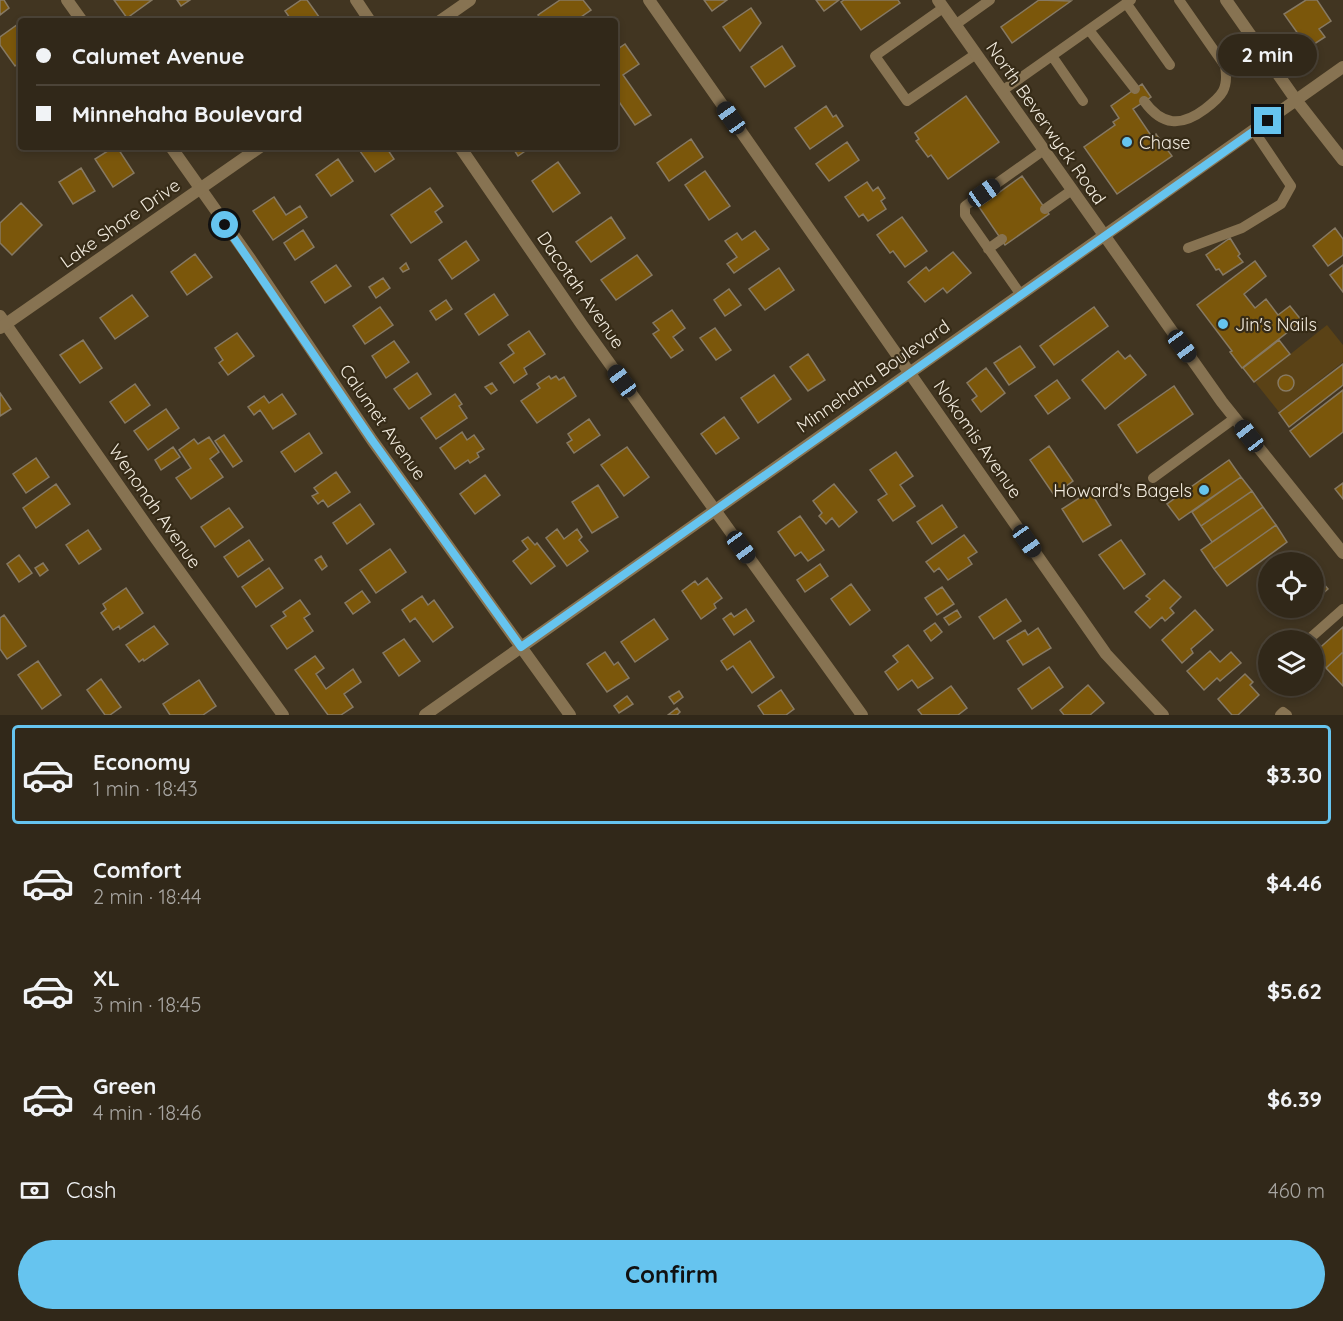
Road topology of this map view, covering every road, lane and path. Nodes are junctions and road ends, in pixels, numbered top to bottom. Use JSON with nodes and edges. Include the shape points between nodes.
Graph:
{"nodes":[{"id":1,"x":67,"y":0,"type":"edge"},
{"id":2,"x":356,"y":0,"type":"edge"},
{"id":3,"x":470,"y":0,"type":"edge"},
{"id":4,"x":649,"y":0,"type":"edge"},
{"id":5,"x":990,"y":0,"type":"edge"},
{"id":6,"x":1179,"y":0,"type":"edge"},
{"id":7,"x":1226,"y":0,"type":"edge"},
{"id":8,"x":1128,"y":2,"type":"edge"},
{"id":9,"x":941,"y":4,"type":"edge"},
{"id":10,"x":80,"y":18,"type":"edge"},
{"id":11,"x":368,"y":18,"type":"edge"},
{"id":12,"x":444,"y":18,"type":"edge"},
{"id":13,"x":955,"y":25,"type":"junction"},
{"id":14,"x":1089,"y":30,"type":"junction"},
{"id":15,"x":976,"y":54,"type":"junction"},
{"id":16,"x":1052,"y":56,"type":"junction"},
{"id":17,"x":1170,"y":65,"type":"dead end"},
{"id":18,"x":1343,"y":67,"type":"edge"},
{"id":19,"x":1136,"y":89,"type":"dead end"},
{"id":20,"x":1002,"y":91,"type":"junction"},
{"id":21,"x":1083,"y":100,"type":"dead end"},
{"id":22,"x":1296,"y":100,"type":"junction"},
{"id":23,"x":1144,"y":101,"type":"dead end"},
{"id":24,"x":1254,"y":131,"type":"junction"},
{"id":25,"x":173,"y":150,"type":"edge"},
{"id":26,"x":256,"y":150,"type":"edge"},
{"id":27,"x":462,"y":150,"type":"edge"},
{"id":28,"x":1044,"y":150,"type":"junction"},
{"id":29,"x":1343,"y":160,"type":"edge"},
{"id":30,"x":200,"y":189,"type":"junction"},
{"id":31,"x":1072,"y":190,"type":"junction"},
{"id":32,"x":1045,"y":209,"type":"dead end"},
{"id":33,"x":1104,"y":236,"type":"junction"},
{"id":34,"x":1002,"y":239,"type":"dead end"},
{"id":35,"x":1188,"y":248,"type":"dead end"},
{"id":36,"x":988,"y":249,"type":"junction"},
{"id":37,"x":1021,"y":295,"type":"junction"},
{"id":38,"x":2,"y":323,"type":"edge"},
{"id":39,"x":909,"y":373,"type":"junction"},
{"id":40,"x":1235,"y":418,"type":"junction"},
{"id":41,"x":1153,"y":478,"type":"dead end"},
{"id":42,"x":715,"y":510,"type":"junction"},
{"id":43,"x":1343,"y":553,"type":"edge"},
{"id":44,"x":1343,"y":609,"type":"edge"},
{"id":45,"x":1319,"y":630,"type":"edge"},
{"id":46,"x":521,"y":647,"type":"junction"},
{"id":47,"x":283,"y":715,"type":"edge"},
{"id":48,"x":425,"y":715,"type":"edge"},
{"id":49,"x":570,"y":715,"type":"edge"},
{"id":50,"x":862,"y":715,"type":"edge"},
{"id":51,"x":1163,"y":715,"type":"edge"},
{"id":52,"x":1280,"y":715,"type":"edge"},
{"id":53,"x":1287,"y":715,"type":"edge"}],
"edges":[{"from":1,"to":10,"type":"street"},
{"from":2,"to":11,"type":"street"},
{"from":3,"to":12,"type":"street"},
{"from":4,"to":39,"type":"street","name":"Nokomis Avenue"},
{"from":5,"to":13,"type":"lane"},
{"from":6,"to":23,"type":"lane","via":[[1225,66],[1224,89],[1218,99],[1183,122],[1160,118]]},
{"from":7,"to":22,"type":"street"},
{"from":8,"to":14,"type":"lane"},
{"from":8,"to":17,"type":"lane"},
{"from":9,"to":13,"type":"street","name":"North Beverwyck Road"},
{"from":9,"to":15,"type":"lane","via":[[875,56],[908,101]]},
{"from":13,"to":15,"type":"street","name":"North Beverwyck Road"},
{"from":14,"to":16,"type":"lane"},
{"from":14,"to":19,"type":"lane"},
{"from":15,"to":20,"type":"street","name":"North Beverwyck Road"},
{"from":16,"to":20,"type":"lane"},
{"from":16,"to":21,"type":"lane"},
{"from":18,"to":22,"type":"street","name":"Minnehaha Boulevard"},
{"from":20,"to":28,"type":"street","name":"North Beverwyck Road"},
{"from":22,"to":24,"type":"street","name":"Minnehaha Boulevard"},
{"from":22,"to":29,"type":"street"},
{"from":24,"to":33,"type":"street","name":"Minnehaha Boulevard"},
{"from":24,"to":35,"type":"lane","via":[[1291,186],[1281,204],[1242,228]]},
{"from":25,"to":30,"type":"street","name":"Calumet Avenue"},
{"from":26,"to":30,"type":"street","name":"Lake Shore Drive"},
{"from":27,"to":42,"type":"street","name":"Dacotah Avenue"},
{"from":28,"to":31,"type":"street","name":"North Beverwyck Road"},
{"from":28,"to":36,"type":"lane","via":[[965,206],[965,215]]},
{"from":30,"to":38,"type":"street","name":"Lake Shore Drive"},
{"from":30,"to":46,"type":"street","name":"Calumet Avenue","via":[[372,440]]},
{"from":31,"to":32,"type":"lane"},
{"from":31,"to":33,"type":"street","name":"North Beverwyck Road"},
{"from":33,"to":37,"type":"street","name":"Minnehaha Boulevard"},
{"from":33,"to":40,"type":"street","name":"North Beverwyck Road"},
{"from":34,"to":36,"type":"lane"},
{"from":36,"to":37,"type":"lane"},
{"from":37,"to":39,"type":"street","name":"Minnehaha Boulevard"},
{"from":38,"to":47,"type":"street","name":"Wenonah Avenue"},
{"from":39,"to":42,"type":"street","name":"Minnehaha Boulevard"},
{"from":39,"to":51,"type":"street","name":"Nokomis Avenue","via":[[1106,654]]},
{"from":40,"to":41,"type":"lane"},
{"from":40,"to":43,"type":"street","name":"North Beverwyck Road"},
{"from":42,"to":46,"type":"street","name":"Minnehaha Boulevard"},
{"from":42,"to":50,"type":"street","name":"Dacotah Avenue"},
{"from":44,"to":45,"type":"lane"},
{"from":46,"to":48,"type":"street","name":"Minnehaha Boulevard"},
{"from":46,"to":49,"type":"street","name":"Calumet Avenue"},
{"from":52,"to":53,"type":"lane"}]}
